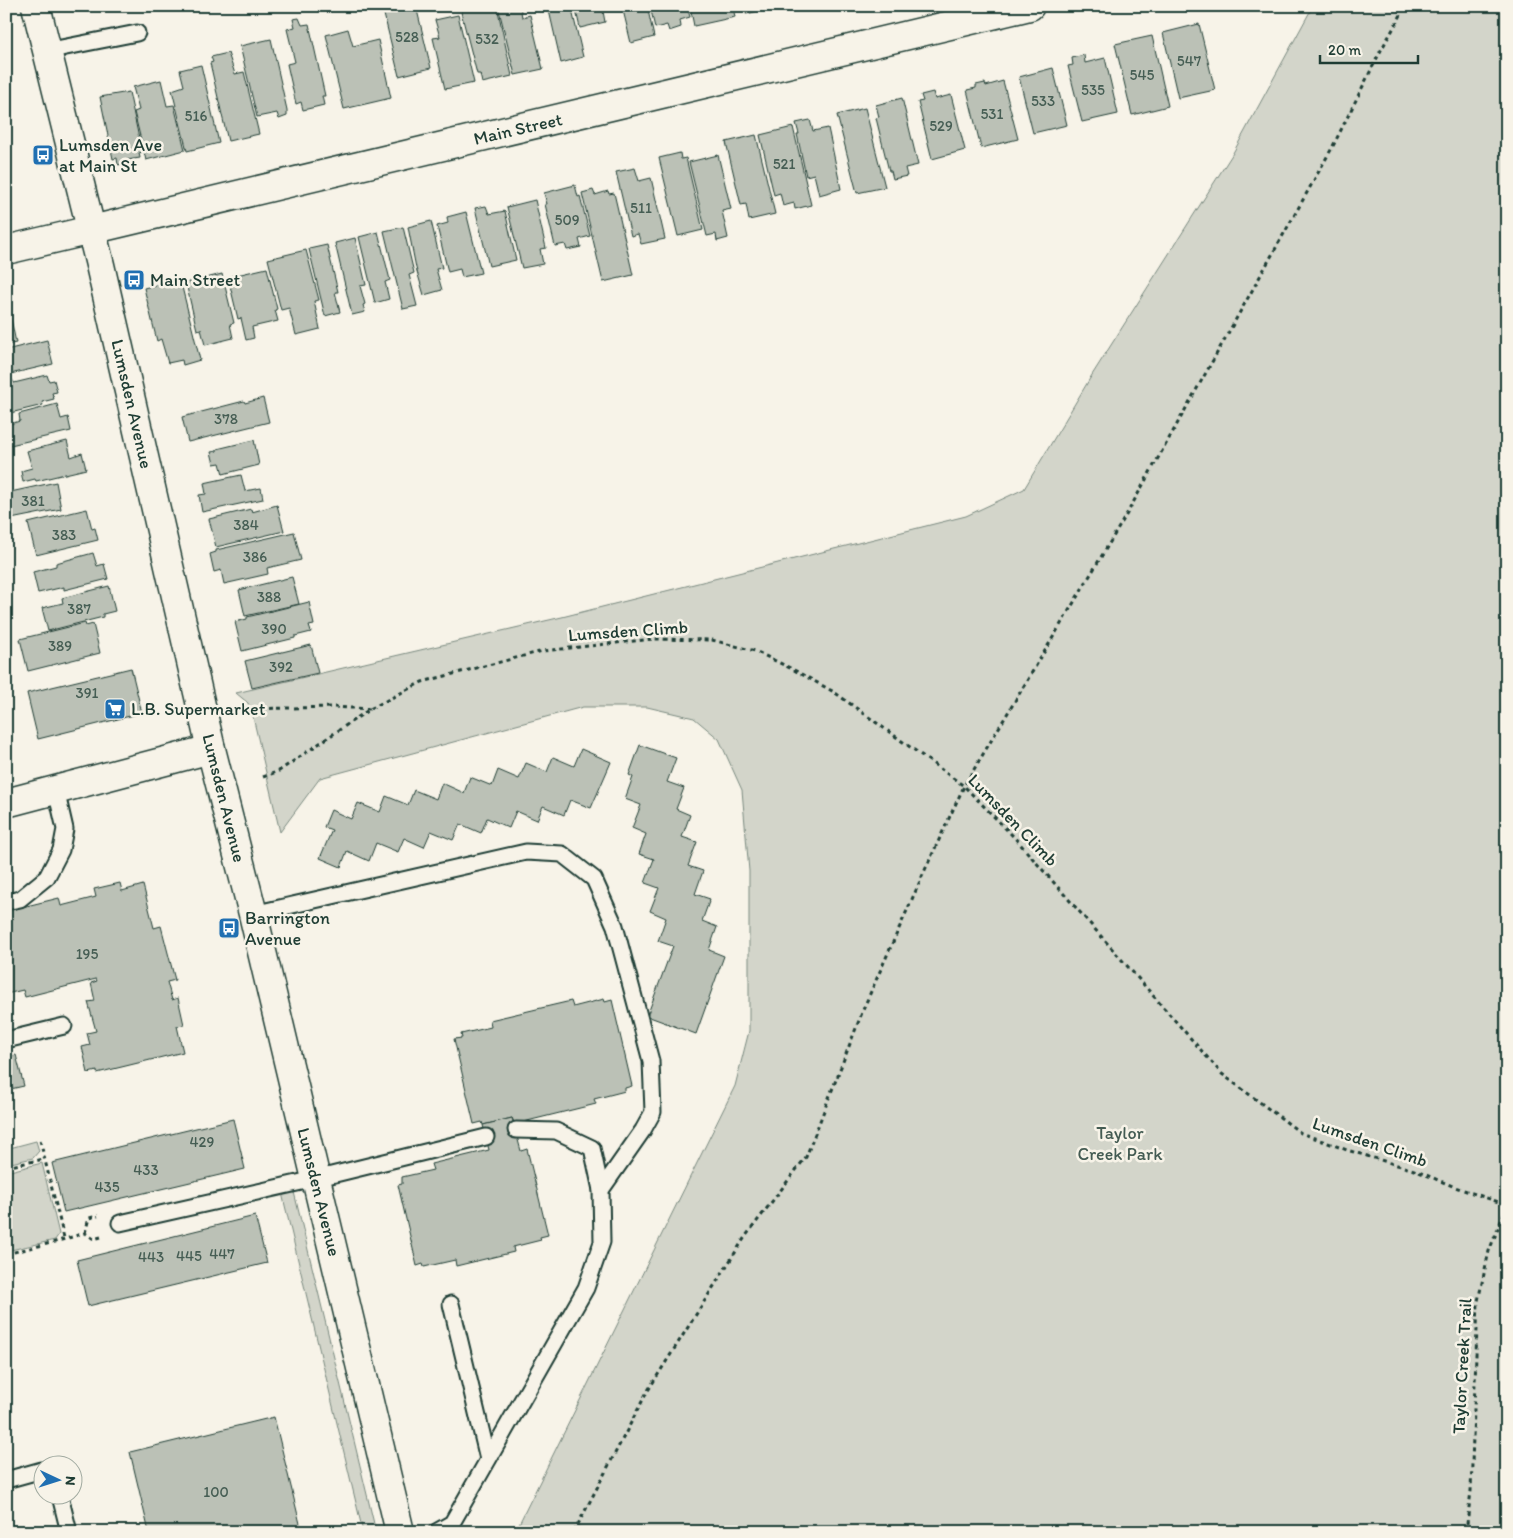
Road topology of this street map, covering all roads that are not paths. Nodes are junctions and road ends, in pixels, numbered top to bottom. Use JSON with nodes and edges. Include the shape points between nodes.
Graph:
{"nodes":[{"id":1,"x":36,"y":6,"type":"edge"},
{"id":2,"x":1030,"y":6,"type":"edge"},
{"id":3,"x":137,"y":33,"type":"dead end"},
{"id":4,"x":46,"y":51,"type":"junction"},
{"id":5,"x":91,"y":230,"type":"junction"},
{"id":6,"x":6,"y":250,"type":"edge"},
{"id":7,"x":211,"y":749,"type":"junction"},
{"id":8,"x":56,"y":790,"type":"junction"},
{"id":9,"x":6,"y":803,"type":"edge"},
{"id":10,"x":6,"y":902,"type":"edge"},
{"id":11,"x":254,"y":914,"type":"junction"},
{"id":12,"x":64,"y":1026,"type":"dead end"},
{"id":13,"x":6,"y":1040,"type":"edge"},
{"id":14,"x":516,"y":1130,"type":"dead end"},
{"id":15,"x":486,"y":1137,"type":"dead end"},
{"id":16,"x":315,"y":1179,"type":"junction"},
{"id":17,"x":600,"y":1190,"type":"junction"},
{"id":18,"x":120,"y":1223,"type":"dead end"},
{"id":19,"x":451,"y":1304,"type":"dead end"},
{"id":20,"x":488,"y":1459,"type":"junction"},
{"id":21,"x":32,"y":1473,"type":"edge"},
{"id":22,"x":6,"y":1480,"type":"edge"},
{"id":23,"x":62,"y":1506,"type":"edge"},
{"id":24,"x":69,"y":1532,"type":"edge"},
{"id":25,"x":400,"y":1532,"type":"edge"},
{"id":26,"x":436,"y":1532,"type":"edge"}],
"edges":[{"from":1,"to":4,"type":"street","name":"Lumsden Avenue"},
{"from":2,"to":5,"type":"street","name":"Main Street"},
{"from":3,"to":4,"type":"lane"},
{"from":4,"to":5,"type":"street","name":"Lumsden Avenue"},
{"from":5,"to":6,"type":"street","name":"Main Street"},
{"from":5,"to":7,"type":"street","name":"Lumsden Avenue"},
{"from":7,"to":8,"type":"street"},
{"from":7,"to":11,"type":"street","name":"Lumsden Avenue"},
{"from":8,"to":9,"type":"street"},
{"from":8,"to":10,"type":"lane","via":[[65,829],[62,850],[47,877],[20,899]]},
{"from":11,"to":16,"type":"street","name":"Lumsden Avenue"},
{"from":11,"to":17,"type":"lane","via":[[526,852],[562,854],[594,879],[615,926],[651,1061],[653,1112]]},
{"from":12,"to":13,"type":"lane"},
{"from":14,"to":17,"type":"lane","via":[[556,1131],[592,1148]]},
{"from":15,"to":16,"type":"lane"},
{"from":16,"to":18,"type":"lane"},
{"from":16,"to":25,"type":"street","name":"Lumsden Avenue"},
{"from":17,"to":20,"type":"lane","via":[[602,1242],[586,1288]]},
{"from":19,"to":20,"type":"lane"},
{"from":20,"to":26,"type":"lane","via":[[452,1523]]},
{"from":21,"to":22,"type":"lane"},
{"from":23,"to":24,"type":"lane"}]}
